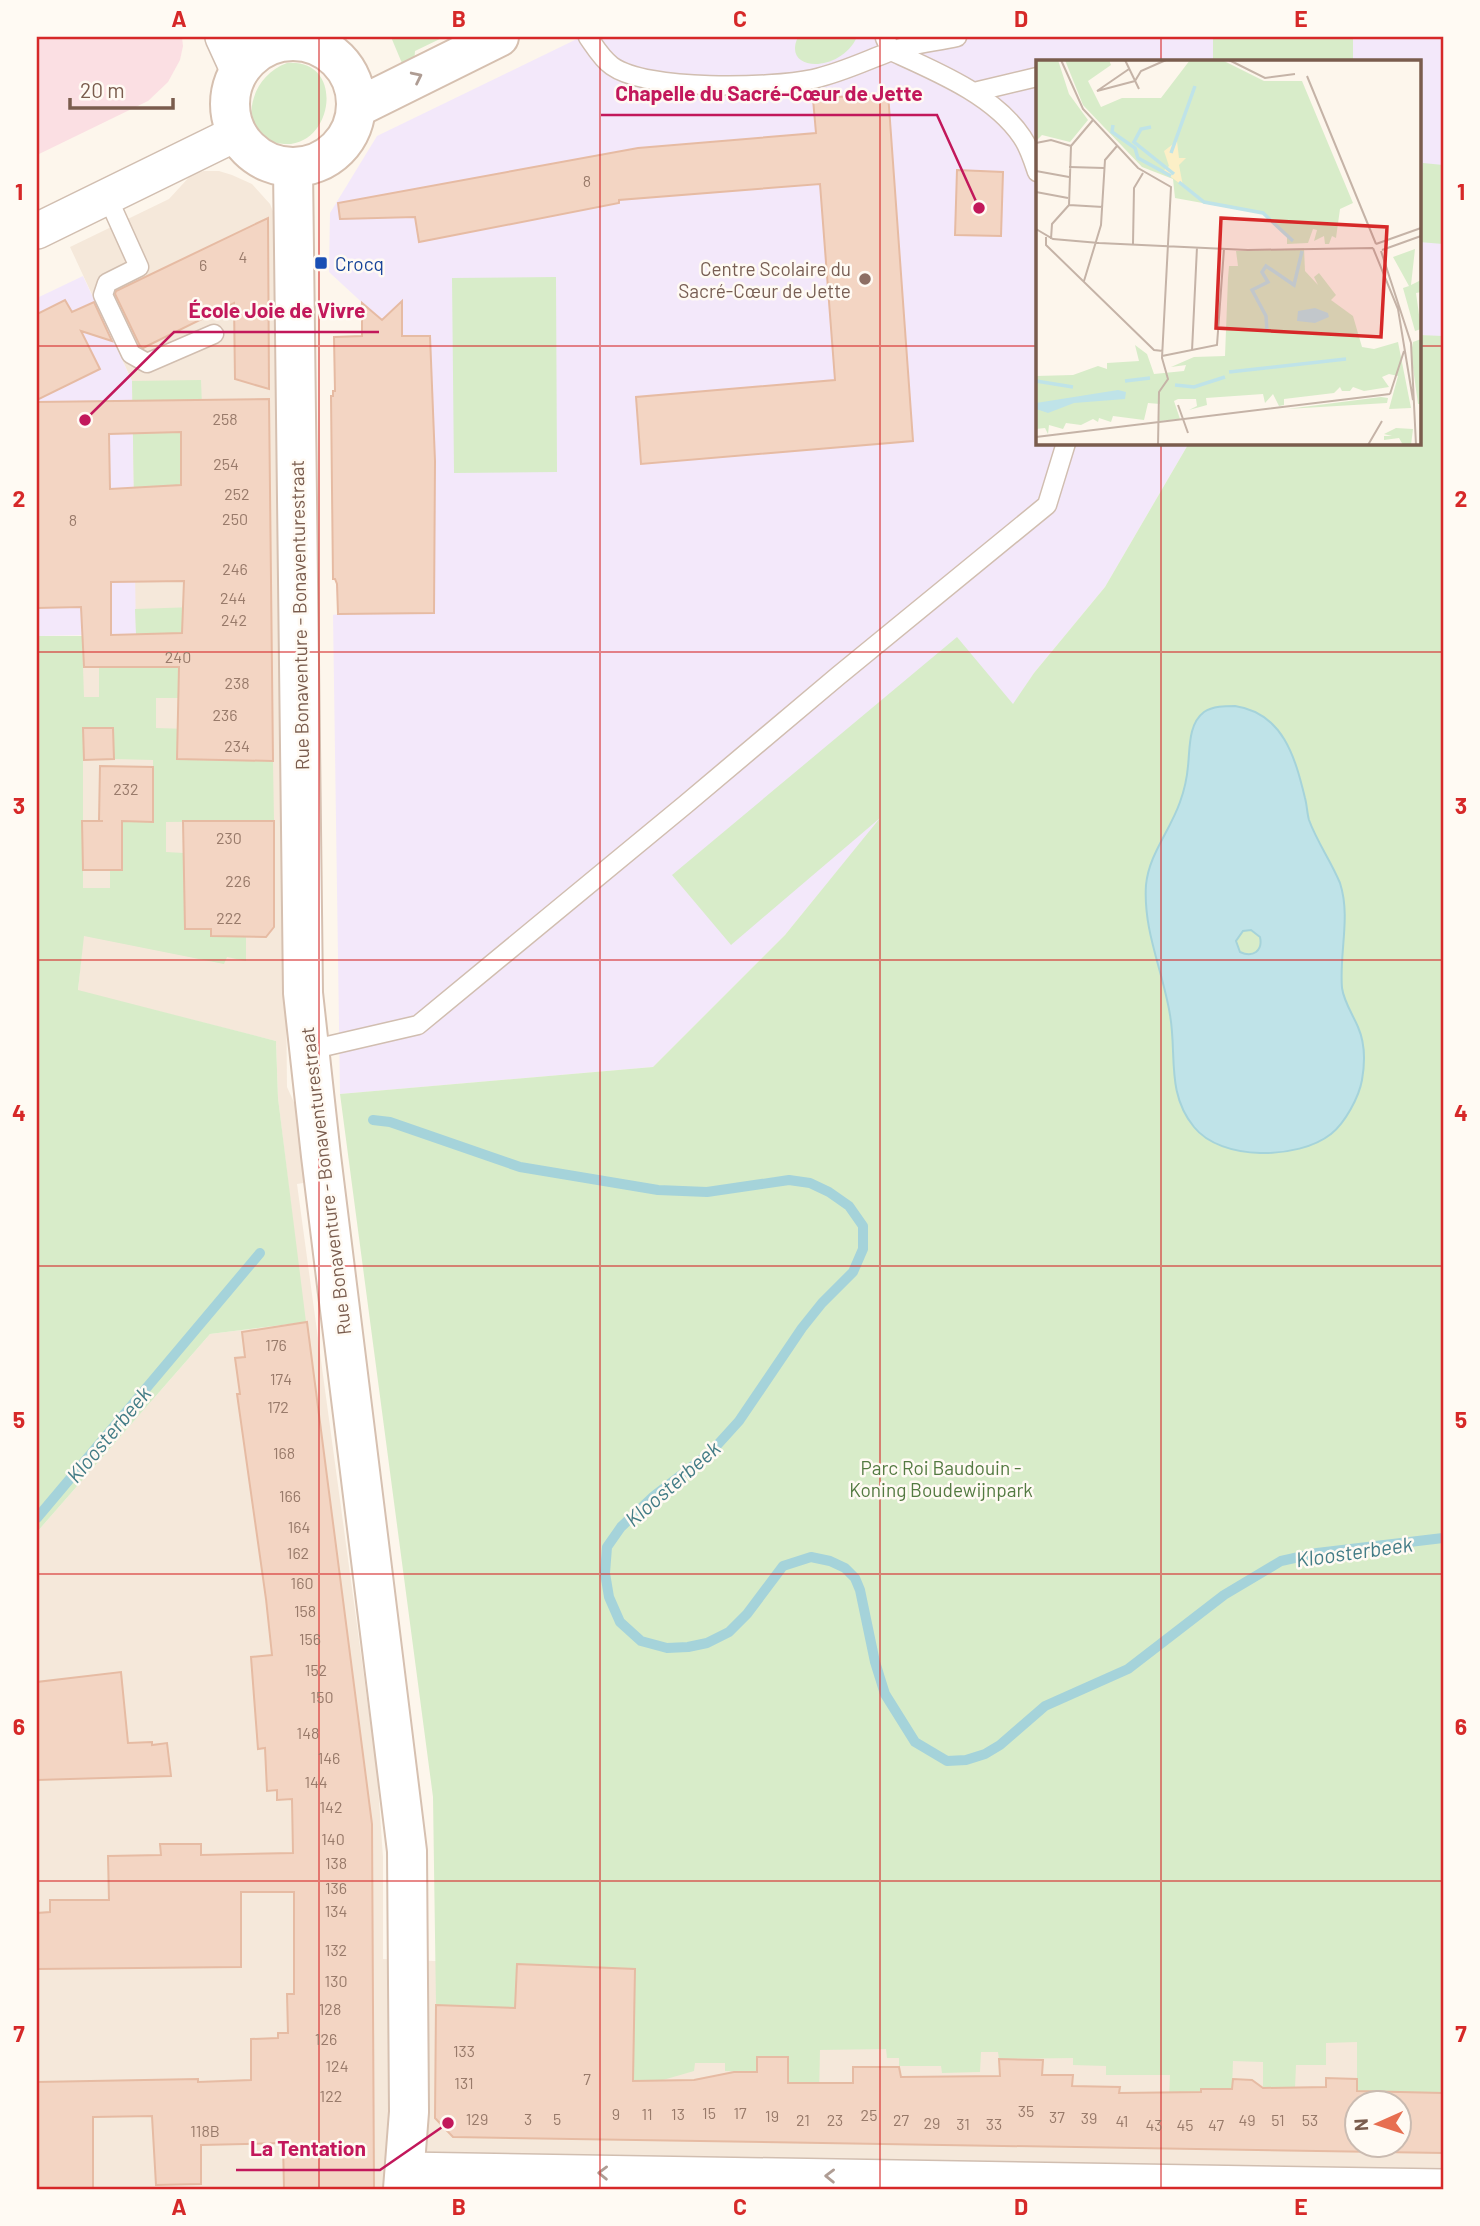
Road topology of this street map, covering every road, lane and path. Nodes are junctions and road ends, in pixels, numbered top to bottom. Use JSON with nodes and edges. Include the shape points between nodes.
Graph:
{"nodes":[{"id":1,"x":223,"y":37,"type":"edge"},
{"id":2,"x":499,"y":37,"type":"edge"},
{"id":3,"x":588,"y":37,"type":"edge"},
{"id":4,"x":957,"y":37,"type":"edge"},
{"id":5,"x":328,"y":42,"type":"edge"},
{"id":6,"x":889,"y":44,"type":"edge"},
{"id":7,"x":239,"y":72,"type":"junction"},
{"id":8,"x":1036,"y":77,"type":"edge"},
{"id":9,"x":974,"y":92,"type":"junction"},
{"id":10,"x":356,"y":108,"type":"junction"},
{"id":11,"x":237,"y":133,"type":"junction"},
{"id":12,"x":293,"y":168,"type":"junction"},
{"id":13,"x":1036,"y":170,"type":"edge"},
{"id":14,"x":107,"y":196,"type":"junction"},
{"id":15,"x":37,"y":231,"type":"edge"},
{"id":16,"x":214,"y":334,"type":"dead end"},
{"id":17,"x":1066,"y":444,"type":"edge"},
{"id":18,"x":310,"y":1050,"type":"junction"},
{"id":19,"x":404,"y":2180,"type":"edge"},
{"id":20,"x":1443,"y":2187,"type":"edge"}],
"edges":[{"from":1,"to":7,"type":"street"},
{"from":10,"to":2,"type":"street","one_way":true},
{"from":3,"to":6,"type":"lane","via":[[611,65],[639,79],[717,85],[815,79],[861,65]]},
{"from":4,"to":6,"type":"lane"},
{"from":5,"to":7,"type":"street","via":[[271,45]]},
{"from":5,"to":10,"type":"street","via":[[354,87]]},
{"from":6,"to":9,"type":"lane"},
{"from":7,"to":11,"type":"street","via":[[230,102]]},
{"from":8,"to":9,"type":"lane"},
{"from":9,"to":13,"type":"lane","via":[[1022,136]]},
{"from":10,"to":12,"type":"street","via":[[351,131],[337,151],[317,163]]},
{"from":11,"to":12,"type":"street","via":[[260,158]]},
{"from":11,"to":14,"type":"street"},
{"from":12,"to":18,"type":"street","name":"Rue Bonaventure - Bonaventurestraat","via":[[303,993]]},
{"from":14,"to":15,"type":"street"},
{"from":14,"to":16,"type":"lane","via":[[139,267],[107,283],[103,295],[131,354],[147,363]]},
{"from":17,"to":18,"type":"lane","via":[[1047,505],[418,1025]]},
{"from":18,"to":19,"type":"street","name":"Rue Bonaventure - Bonaventurestraat","via":[[407,1851],[409,2112]]},
{"from":20,"to":19,"type":"street","one_way":true}]}
